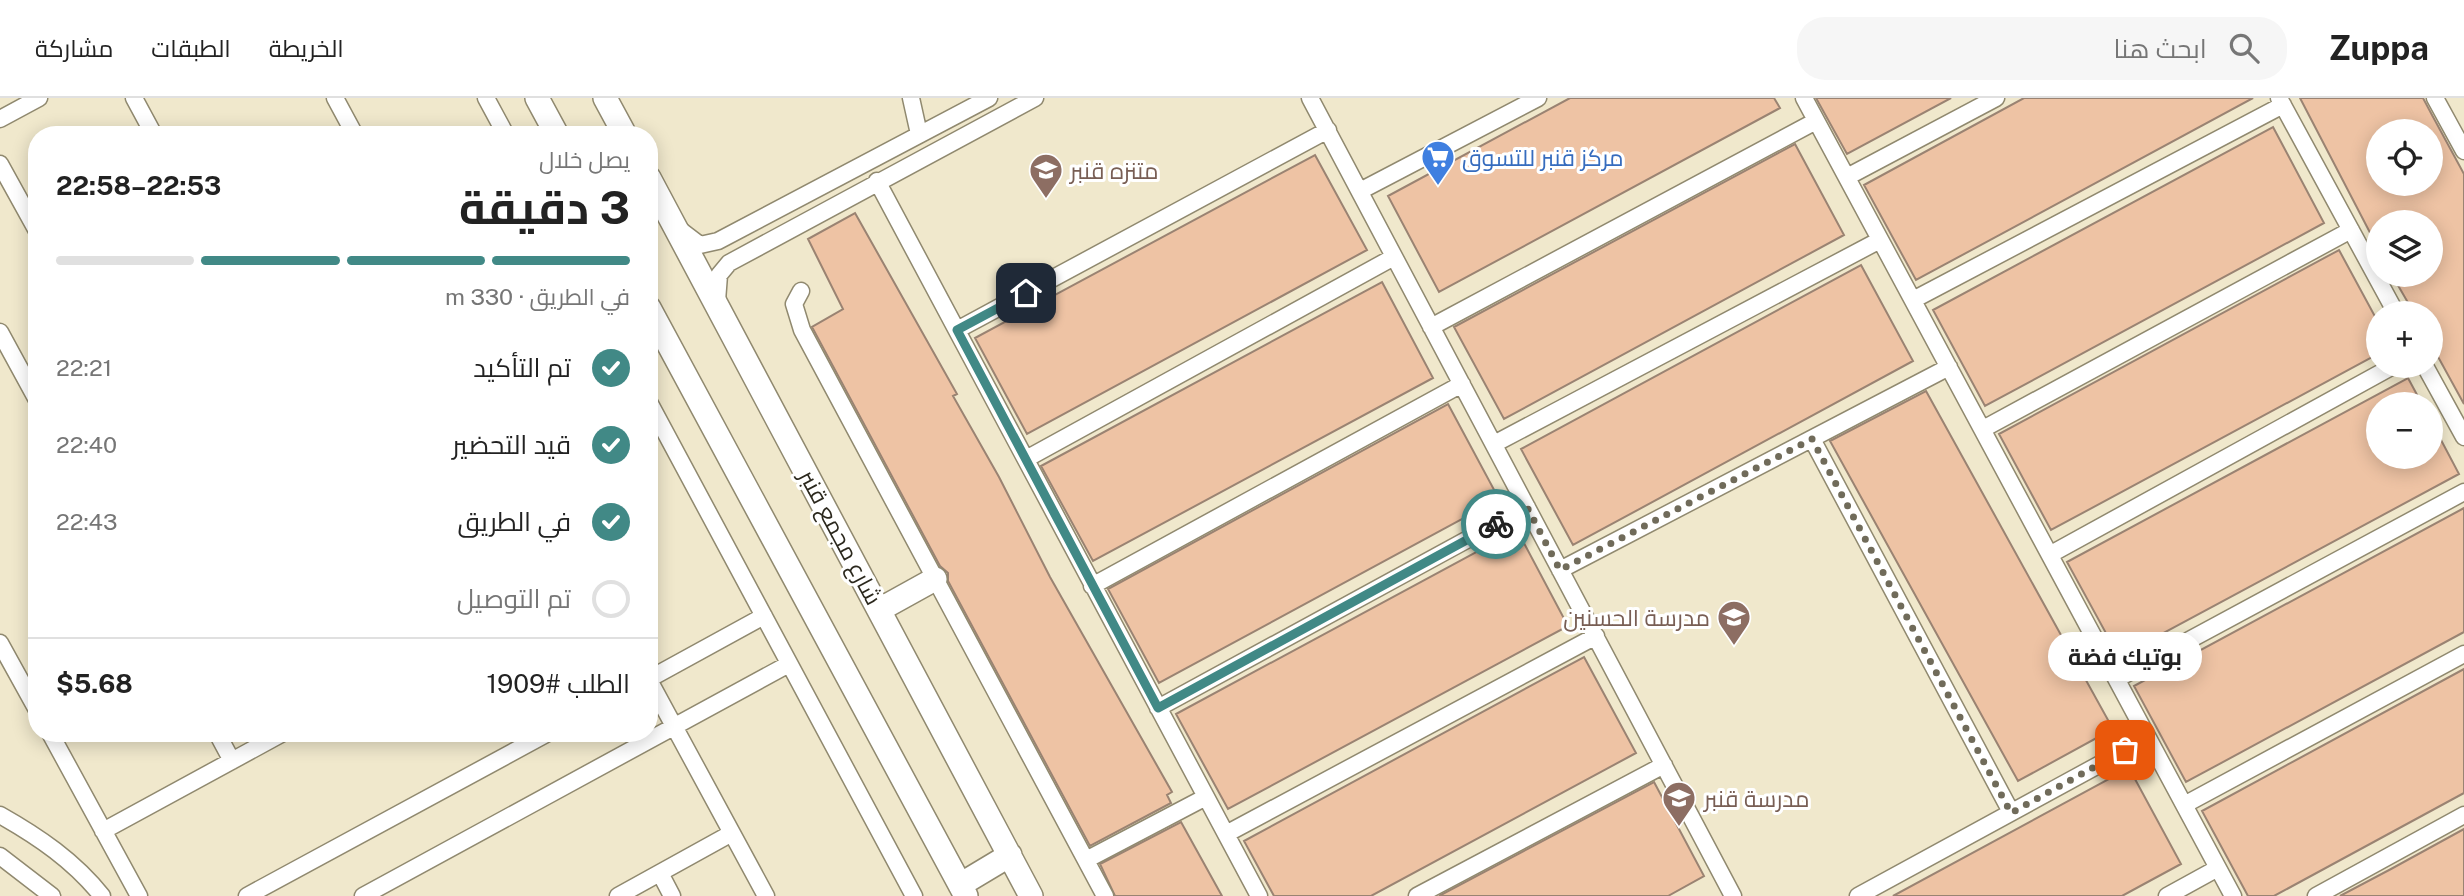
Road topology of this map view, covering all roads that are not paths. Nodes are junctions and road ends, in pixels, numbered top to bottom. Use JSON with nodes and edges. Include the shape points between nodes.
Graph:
{"nodes":[{"id":1,"x":39,"y":98,"type":"edge"},
{"id":2,"x":134,"y":98,"type":"edge"},
{"id":3,"x":335,"y":98,"type":"edge"},
{"id":4,"x":486,"y":98,"type":"edge"},
{"id":5,"x":537,"y":98,"type":"edge"},
{"id":6,"x":605,"y":98,"type":"edge"},
{"id":7,"x":911,"y":98,"type":"edge"},
{"id":8,"x":989,"y":98,"type":"edge"},
{"id":9,"x":1035,"y":98,"type":"edge"},
{"id":10,"x":1310,"y":98,"type":"edge"},
{"id":11,"x":1538,"y":98,"type":"edge"},
{"id":12,"x":1804,"y":98,"type":"edge"},
{"id":13,"x":1996,"y":98,"type":"edge"},
{"id":14,"x":2435,"y":98,"type":"edge"},
{"id":15,"x":2281,"y":102,"type":"edge"},
{"id":16,"x":999,"y":117,"type":"junction"},
{"id":17,"x":0,"y":119,"type":"edge"},
{"id":18,"x":1816,"y":121,"type":"junction"},
{"id":19,"x":149,"y":126,"type":"edge"},
{"id":20,"x":350,"y":126,"type":"edge"},
{"id":21,"x":501,"y":126,"type":"edge"},
{"id":22,"x":552,"y":126,"type":"edge"},
{"id":23,"x":620,"y":126,"type":"edge"},
{"id":24,"x":1328,"y":130,"type":"junction"},
{"id":25,"x":919,"y":134,"type":"junction"},
{"id":26,"x":2464,"y":151,"type":"edge"},
{"id":27,"x":0,"y":164,"type":"edge"},
{"id":28,"x":1847,"y":177,"type":"junction"},
{"id":29,"x":877,"y":181,"type":"junction"},
{"id":30,"x":1360,"y":191,"type":"junction"},
{"id":31,"x":658,"y":194,"type":"edge"},
{"id":32,"x":28,"y":215,"type":"edge"},
{"id":33,"x":674,"y":223,"type":"junction"},
{"id":34,"x":2351,"y":230,"type":"junction"},
{"id":35,"x":1880,"y":240,"type":"junction"},
{"id":36,"x":1394,"y":257,"type":"junction"},
{"id":37,"x":801,"y":291,"type":"dead end"},
{"id":38,"x":1913,"y":300,"type":"junction"},
{"id":39,"x":2389,"y":301,"type":"edge"},
{"id":40,"x":718,"y":307,"type":"junction"},
{"id":41,"x":658,"y":325,"type":"edge"},
{"id":42,"x":1431,"y":327,"type":"junction"},
{"id":43,"x":957,"y":330,"type":"junction"},
{"id":44,"x":0,"y":332,"type":"edge"},
{"id":45,"x":1948,"y":367,"type":"junction"},
{"id":46,"x":2371,"y":378,"type":"edge"},
{"id":47,"x":2432,"y":378,"type":"edge"},
{"id":48,"x":28,"y":383,"type":"edge"},
{"id":49,"x":1462,"y":384,"type":"junction"},
{"id":50,"x":658,"y":420,"type":"edge"},
{"id":51,"x":1983,"y":429,"type":"junction"},
{"id":52,"x":2464,"y":437,"type":"edge"},
{"id":53,"x":1812,"y":439,"type":"junction"},
{"id":54,"x":1494,"y":444,"type":"junction"},
{"id":55,"x":1026,"y":459,"type":"junction"},
{"id":56,"x":2464,"y":492,"type":"edge"},
{"id":57,"x":1527,"y":507,"type":"junction"},
{"id":58,"x":2051,"y":554,"type":"junction"},
{"id":59,"x":1560,"y":570,"type":"junction"},
{"id":60,"x":935,"y":579,"type":"junction"},
{"id":61,"x":1092,"y":586,"type":"junction"},
{"id":62,"x":879,"y":610,"type":"junction"},
{"id":63,"x":764,"y":617,"type":"junction"},
{"id":64,"x":1596,"y":636,"type":"junction"},
{"id":65,"x":0,"y":643,"type":"edge"},
{"id":66,"x":2464,"y":654,"type":"edge"},
{"id":67,"x":789,"y":664,"type":"junction"},
{"id":68,"x":658,"y":674,"type":"edge"},
{"id":69,"x":2117,"y":679,"type":"junction"},
{"id":70,"x":28,"y":694,"type":"edge"},
{"id":71,"x":658,"y":696,"type":"edge"},
{"id":72,"x":1158,"y":708,"type":"junction"},
{"id":73,"x":674,"y":726,"type":"junction"},
{"id":74,"x":658,"y":735,"type":"edge"},
{"id":75,"x":2148,"y":738,"type":"junction"},
{"id":76,"x":55,"y":742,"type":"edge"},
{"id":77,"x":222,"y":742,"type":"edge"},
{"id":78,"x":267,"y":742,"type":"edge"},
{"id":79,"x":531,"y":742,"type":"edge"},
{"id":80,"x":645,"y":742,"type":"edge"},
{"id":81,"x":232,"y":761,"type":"junction"},
{"id":82,"x":1664,"y":765,"type":"junction"},
{"id":83,"x":1206,"y":797,"type":"junction"},
{"id":84,"x":2184,"y":805,"type":"junction"},
{"id":85,"x":2011,"y":813,"type":"junction"},
{"id":86,"x":0,"y":815,"type":"edge"},
{"id":87,"x":2464,"y":815,"type":"edge"},
{"id":88,"x":103,"y":831,"type":"junction"},
{"id":89,"x":732,"y":833,"type":"junction"},
{"id":90,"x":1226,"y":834,"type":"junction"},
{"id":91,"x":1010,"y":855,"type":"junction"},
{"id":92,"x":0,"y":856,"type":"edge"},
{"id":93,"x":1086,"y":860,"type":"junction"},
{"id":94,"x":2218,"y":868,"type":"junction"},
{"id":95,"x":660,"y":873,"type":"junction"},
{"id":96,"x":963,"y":891,"type":"edge"},
{"id":97,"x":1727,"y":894,"type":"edge"},
{"id":98,"x":52,"y":896,"type":"edge"},
{"id":99,"x":102,"y":896,"type":"edge"},
{"id":100,"x":139,"y":896,"type":"edge"},
{"id":101,"x":247,"y":896,"type":"edge"},
{"id":102,"x":363,"y":896,"type":"edge"},
{"id":103,"x":618,"y":896,"type":"edge"},
{"id":104,"x":672,"y":896,"type":"edge"},
{"id":105,"x":766,"y":896,"type":"edge"},
{"id":106,"x":914,"y":896,"type":"edge"},
{"id":107,"x":1031,"y":896,"type":"edge"},
{"id":108,"x":1105,"y":896,"type":"edge"},
{"id":109,"x":1259,"y":896,"type":"edge"},
{"id":110,"x":1417,"y":896,"type":"edge"},
{"id":111,"x":1858,"y":896,"type":"edge"},
{"id":112,"x":2167,"y":896,"type":"edge"},
{"id":113,"x":2233,"y":896,"type":"edge"},
{"id":114,"x":2316,"y":896,"type":"edge"}],
"edges":[{"from":1,"to":17,"type":"street"},
{"from":2,"to":19,"type":"street"},
{"from":3,"to":20,"type":"street"},
{"from":4,"to":21,"type":"street"},
{"from":5,"to":22,"type":"main road"},
{"from":6,"to":23,"type":"main road"},
{"from":7,"to":25,"type":"street"},
{"from":8,"to":16,"type":"street"},
{"from":8,"to":25,"type":"street"},
{"from":9,"to":16,"type":"street"},
{"from":10,"to":24,"type":"street"},
{"from":11,"to":30,"type":"street"},
{"from":12,"to":18,"type":"street"},
{"from":13,"to":28,"type":"street"},
{"from":14,"to":26,"type":"street"},
{"from":15,"to":34,"type":"street"},
{"from":15,"to":38,"type":"street"},
{"from":16,"to":29,"type":"street"},
{"from":18,"to":28,"type":"street"},
{"from":18,"to":42,"type":"street"},
{"from":24,"to":30,"type":"street"},
{"from":24,"to":43,"type":"street"},
{"from":25,"to":33,"type":"street","via":[[718,241],[700,245]]},
{"from":27,"to":32,"type":"street"},
{"from":28,"to":35,"type":"street"},
{"from":29,"to":40,"type":"street","via":[[729,263],[719,275]]},
{"from":29,"to":43,"type":"street"},
{"from":30,"to":36,"type":"street"},
{"from":31,"to":33,"type":"main road","name":"شارع مجمع قنبر"},
{"from":33,"to":40,"type":"main road","name":"شارع مجمع قنبر"},
{"from":34,"to":39,"type":"street"},
{"from":34,"to":51,"type":"street"},
{"from":35,"to":38,"type":"street"},
{"from":35,"to":54,"type":"street"},
{"from":36,"to":42,"type":"street"},
{"from":36,"to":55,"type":"street"},
{"from":37,"to":60,"type":"street","via":[[794,304],[802,330]]},
{"from":38,"to":45,"type":"street"},
{"from":40,"to":62,"type":"main road","name":"شارع مجمع قنبر"},
{"from":41,"to":96,"type":"main road"},
{"from":42,"to":49,"type":"street"},
{"from":43,"to":55,"type":"street"},
{"from":44,"to":48,"type":"street"},
{"from":45,"to":51,"type":"street"},
{"from":45,"to":53,"type":"street"},
{"from":46,"to":58,"type":"street"},
{"from":47,"to":52,"type":"street"},
{"from":49,"to":54,"type":"street"},
{"from":49,"to":61,"type":"street"},
{"from":50,"to":63,"type":"street"},
{"from":51,"to":58,"type":"street"},
{"from":53,"to":59,"type":"street"},
{"from":53,"to":85,"type":"street"},
{"from":54,"to":57,"type":"street"},
{"from":55,"to":61,"type":"street"},
{"from":56,"to":69,"type":"street"},
{"from":57,"to":59,"type":"street"},
{"from":57,"to":72,"type":"street"},
{"from":58,"to":69,"type":"street"},
{"from":59,"to":64,"type":"street"},
{"from":60,"to":62,"type":"main road"},
{"from":60,"to":93,"type":"street"},
{"from":61,"to":72,"type":"street"},
{"from":62,"to":91,"type":"main road","name":"شارع مجمع قنبر"},
{"from":63,"to":67,"type":"street"},
{"from":63,"to":68,"type":"street"},
{"from":64,"to":82,"type":"street"},
{"from":64,"to":90,"type":"street"},
{"from":65,"to":70,"type":"street"},
{"from":66,"to":84,"type":"street"},
{"from":67,"to":73,"type":"street"},
{"from":67,"to":106,"type":"street"},
{"from":69,"to":75,"type":"street"},
{"from":71,"to":73,"type":"street"},
{"from":72,"to":83,"type":"street"},
{"from":73,"to":74,"type":"street"},
{"from":73,"to":89,"type":"street"},
{"from":75,"to":84,"type":"street"},
{"from":75,"to":85,"type":"street"},
{"from":76,"to":88,"type":"street"},
{"from":77,"to":81,"type":"street"},
{"from":78,"to":81,"type":"street"},
{"from":79,"to":101,"type":"street"},
{"from":80,"to":102,"type":"street"},
{"from":81,"to":88,"type":"street"},
{"from":82,"to":97,"type":"street"},
{"from":82,"to":110,"type":"street"},
{"from":83,"to":90,"type":"street"},
{"from":83,"to":93,"type":"street"},
{"from":84,"to":94,"type":"street"},
{"from":85,"to":111,"type":"street"},
{"from":86,"to":99,"type":"street","via":[[40,838]]},
{"from":87,"to":114,"type":"street"},
{"from":88,"to":100,"type":"street"},
{"from":89,"to":95,"type":"street"},
{"from":89,"to":105,"type":"street"},
{"from":90,"to":109,"type":"street"},
{"from":91,"to":96,"type":"main road"},
{"from":91,"to":107,"type":"main road","name":"شارع مجمع قنبر"},
{"from":92,"to":98,"type":"street"},
{"from":93,"to":108,"type":"street"},
{"from":94,"to":112,"type":"street"},
{"from":94,"to":113,"type":"street"},
{"from":95,"to":103,"type":"street"},
{"from":95,"to":104,"type":"street"}]}
